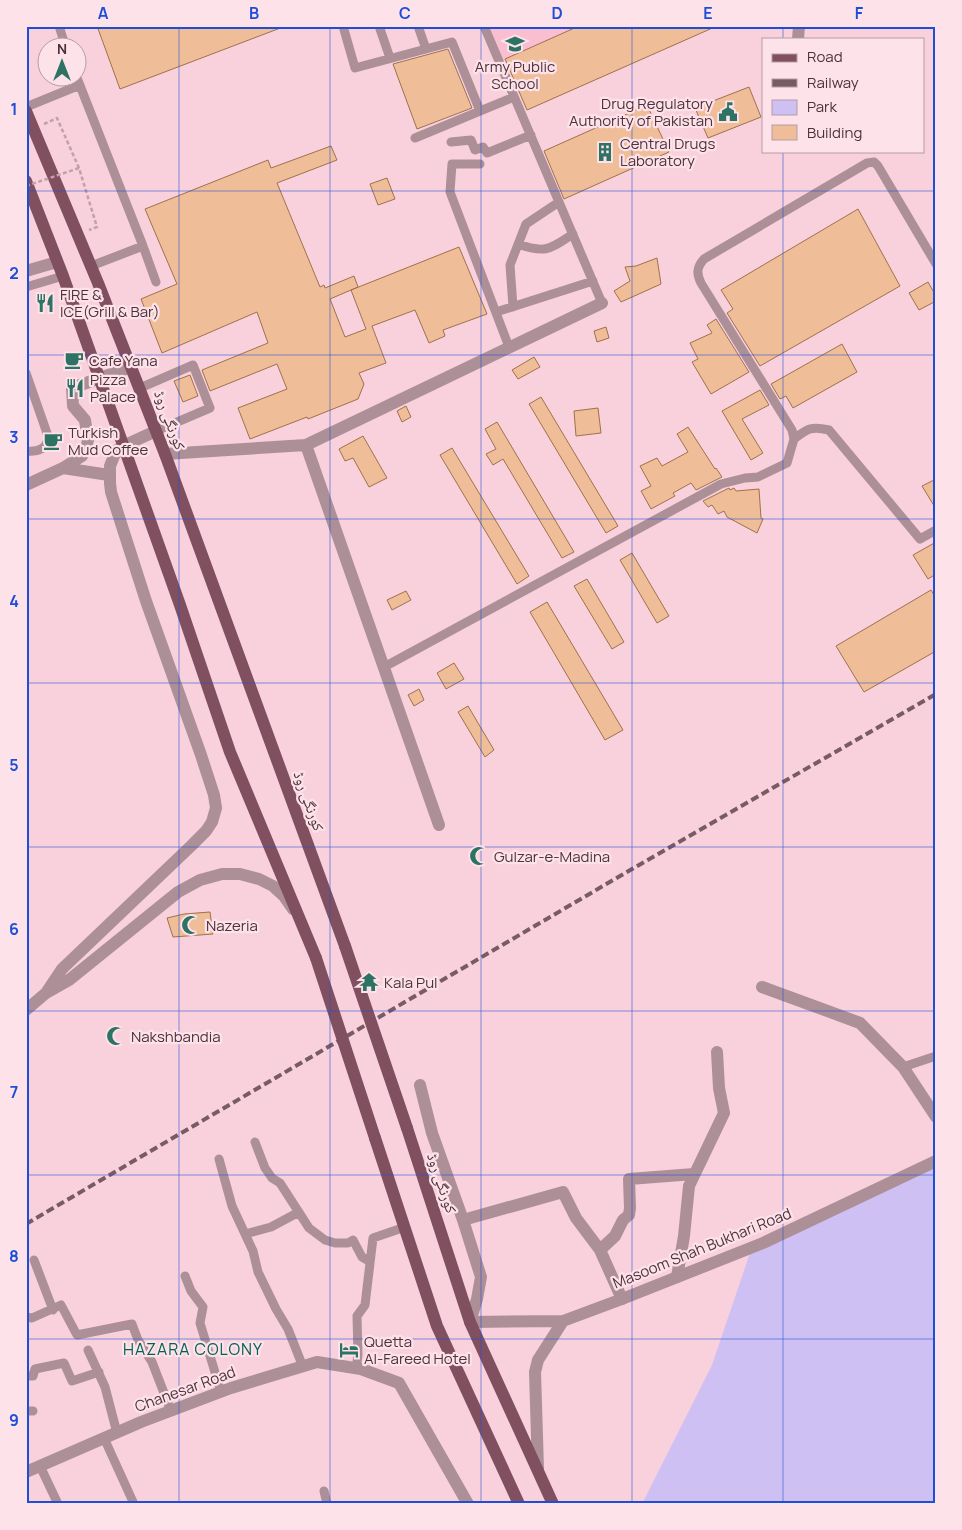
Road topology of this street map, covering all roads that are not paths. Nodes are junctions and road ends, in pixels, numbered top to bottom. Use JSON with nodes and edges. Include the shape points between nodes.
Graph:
{"nodes":[{"id":1,"x":59,"y":26,"type":"edge"},
{"id":2,"x":343,"y":26,"type":"edge"},
{"id":3,"x":379,"y":26,"type":"edge"},
{"id":4,"x":418,"y":26,"type":"edge"},
{"id":5,"x":484,"y":26,"type":"edge"},
{"id":6,"x":63,"y":38,"type":"edge"},
{"id":7,"x":426,"y":49,"type":"junction"},
{"id":8,"x":390,"y":58,"type":"junction"},
{"id":9,"x":66,"y":88,"type":"edge"},
{"id":10,"x":81,"y":88,"type":"edge"},
{"id":11,"x":514,"y":97,"type":"junction"},
{"id":12,"x":26,"y":107,"type":"edge"},
{"id":13,"x":26,"y":111,"type":"edge"},
{"id":14,"x":480,"y":111,"type":"junction"},
{"id":15,"x":531,"y":135,"type":"junction"},
{"id":16,"x":415,"y":138,"type":"dead end"},
{"id":17,"x":451,"y":142,"type":"dead end"},
{"id":18,"x":480,"y":164,"type":"dead end"},
{"id":19,"x":26,"y":181,"type":"edge"},
{"id":20,"x":559,"y":202,"type":"junction"},
{"id":21,"x":573,"y":234,"type":"junction"},
{"id":22,"x":518,"y":244,"type":"junction"},
{"id":23,"x":143,"y":246,"type":"junction"},
{"id":24,"x":57,"y":262,"type":"junction"},
{"id":25,"x":936,"y":264,"type":"edge"},
{"id":26,"x":91,"y":266,"type":"junction"},
{"id":27,"x":26,"y":271,"type":"edge"},
{"id":28,"x":63,"y":276,"type":"junction"},
{"id":29,"x":593,"y":281,"type":"junction"},
{"id":30,"x":156,"y":282,"type":"dead end"},
{"id":31,"x":26,"y":287,"type":"edge"},
{"id":32,"x":602,"y":302,"type":"joint"},
{"id":33,"x":513,"y":307,"type":"junction"},
{"id":34,"x":496,"y":312,"type":"junction"},
{"id":35,"x":509,"y":347,"type":"junction"},
{"id":36,"x":131,"y":367,"type":"junction"},
{"id":37,"x":26,"y":372,"type":"edge"},
{"id":38,"x":99,"y":379,"type":"junction"},
{"id":39,"x":140,"y":388,"type":"junction"},
{"id":40,"x":156,"y":431,"type":"junction"},
{"id":41,"x":794,"y":438,"type":"junction"},
{"id":42,"x":306,"y":445,"type":"junction"},
{"id":43,"x":122,"y":446,"type":"junction"},
{"id":44,"x":26,"y":450,"type":"edge"},
{"id":45,"x":165,"y":454,"type":"junction"},
{"id":46,"x":63,"y":468,"type":"junction"},
{"id":47,"x":109,"y":475,"type":"junction"},
{"id":48,"x":26,"y":485,"type":"edge"},
{"id":49,"x":936,"y":530,"type":"edge"},
{"id":50,"x":384,"y":667,"type":"junction"},
{"id":51,"x":439,"y":825,"type":"dead end"},
{"id":52,"x":301,"y":921,"type":"junction"},
{"id":53,"x":762,"y":987,"type":"dead end"},
{"id":54,"x":46,"y":993,"type":"junction"},
{"id":55,"x":26,"y":1010,"type":"edge"},
{"id":56,"x":717,"y":1052,"type":"dead end"},
{"id":57,"x":936,"y":1056,"type":"edge"},
{"id":58,"x":904,"y":1067,"type":"junction"},
{"id":59,"x":420,"y":1085,"type":"dead end"},
{"id":60,"x":936,"y":1117,"type":"edge"},
{"id":61,"x":256,"y":1142,"type":"dead end"},
{"id":62,"x":219,"y":1159,"type":"dead end"},
{"id":63,"x":936,"y":1161,"type":"edge"},
{"id":64,"x":694,"y":1174,"type":"junction"},
{"id":65,"x":299,"y":1212,"type":"junction"},
{"id":66,"x":463,"y":1220,"type":"junction"},
{"id":67,"x":405,"y":1227,"type":"junction"},
{"id":68,"x":245,"y":1234,"type":"junction"},
{"id":69,"x":600,"y":1250,"type":"junction"},
{"id":70,"x":34,"y":1260,"type":"dead end"},
{"id":71,"x":369,"y":1261,"type":"junction"},
{"id":72,"x":185,"y":1276,"type":"dead end"},
{"id":73,"x":677,"y":1277,"type":"junction"},
{"id":74,"x":622,"y":1299,"type":"junction"},
{"id":75,"x":52,"y":1310,"type":"junction"},
{"id":76,"x":26,"y":1317,"type":"edge"},
{"id":77,"x":563,"y":1321,"type":"junction"},
{"id":78,"x":470,"y":1322,"type":"junction"},
{"id":79,"x":88,"y":1350,"type":"dead end"},
{"id":80,"x":303,"y":1367,"type":"junction"},
{"id":81,"x":356,"y":1369,"type":"junction"},
{"id":82,"x":99,"y":1372,"type":"junction"},
{"id":83,"x":26,"y":1376,"type":"edge"},
{"id":84,"x":221,"y":1392,"type":"junction"},
{"id":85,"x":171,"y":1411,"type":"junction"},
{"id":86,"x":117,"y":1433,"type":"junction"},
{"id":87,"x":104,"y":1438,"type":"junction"},
{"id":88,"x":40,"y":1466,"type":"junction"},
{"id":89,"x":538,"y":1470,"type":"junction"},
{"id":90,"x":26,"y":1472,"type":"edge"},
{"id":91,"x":324,"y":1491,"type":"dead end"},
{"id":92,"x":58,"y":1504,"type":"edge"},
{"id":93,"x":134,"y":1504,"type":"edge"},
{"id":94,"x":327,"y":1504,"type":"edge"},
{"id":95,"x":468,"y":1504,"type":"edge"},
{"id":96,"x":519,"y":1504,"type":"edge"},
{"id":97,"x":554,"y":1504,"type":"edge"}],
"edges":[{"from":1,"to":6,"type":"lane"},
{"from":2,"to":8,"type":"lane","via":[[355,68]]},
{"from":3,"to":8,"type":"lane"},
{"from":4,"to":7,"type":"lane"},
{"from":5,"to":11,"type":"lane"},
{"from":7,"to":8,"type":"lane"},
{"from":7,"to":14,"type":"lane","via":[[452,42]]},
{"from":9,"to":12,"type":"lane"},
{"from":10,"to":23,"type":"lane"},
{"from":11,"to":14,"type":"lane"},
{"from":11,"to":15,"type":"lane"},
{"from":13,"to":26,"type":"main road","name":"کورنگی روڈ"},
{"from":14,"to":16,"type":"lane"},
{"from":15,"to":17,"type":"lane","via":[[487,153],[483,147],[475,150],[471,140]]},
{"from":15,"to":20,"type":"lane"},
{"from":18,"to":34,"type":"lane","via":[[452,164],[450,192]]},
{"from":19,"to":24,"type":"main road"},
{"from":20,"to":21,"type":"lane"},
{"from":20,"to":22,"type":"lane","via":[[526,224]]},
{"from":21,"to":22,"type":"lane","via":[[550,249],[535,250]]},
{"from":21,"to":29,"type":"lane"},
{"from":22,"to":33,"type":"lane","via":[[510,265]]},
{"from":23,"to":26,"type":"lane"},
{"from":23,"to":30,"type":"lane"},
{"from":24,"to":27,"type":"street"},
{"from":24,"to":28,"type":"main road"},
{"from":25,"to":41,"type":"lane","via":[[874,162],[867,163],[704,259],[697,276]]},
{"from":26,"to":36,"type":"main road","name":"کورنگی روڈ"},
{"from":28,"to":31,"type":"lane"},
{"from":28,"to":38,"type":"main road"},
{"from":29,"to":32,"type":"lane"},
{"from":29,"to":33,"type":"lane"},
{"from":32,"to":35,"type":"street"},
{"from":33,"to":34,"type":"lane"},
{"from":34,"to":35,"type":"lane"},
{"from":35,"to":42,"type":"street"},
{"from":36,"to":38,"type":"street"},
{"from":36,"to":39,"type":"main road","name":"کورنگی روڈ"},
{"from":37,"to":44,"type":"lane","via":[[48,443],[39,450]]},
{"from":38,"to":43,"type":"main road"},
{"from":38,"to":46,"type":"street","via":[[72,388],[73,406],[85,420],[88,440],[82,456]]},
{"from":39,"to":40,"type":"main road","name":"کورنگی روڈ"},
{"from":39,"to":40,"type":"lane","via":[[193,365],[210,408]]},
{"from":40,"to":43,"type":"street"},
{"from":40,"to":45,"type":"main road","name":"کورنگی روڈ"},
{"from":41,"to":49,"type":"lane","via":[[806,429],[829,430],[920,539]]},
{"from":41,"to":50,"type":"lane","via":[[787,463],[758,477],[721,484]]},
{"from":42,"to":45,"type":"street"},
{"from":42,"to":50,"type":"street"},
{"from":43,"to":47,"type":"street","via":[[116,451]]},
{"from":43,"to":52,"type":"main road","via":[[230,752]]},
{"from":45,"to":78,"type":"main road","name":"کورنگی روڈ","bridge":true,"via":[[345,946]]},
{"from":46,"to":47,"type":"street"},
{"from":46,"to":48,"type":"street"},
{"from":47,"to":54,"type":"street","via":[[111,492],[146,601],[201,755],[216,808],[206,831],[62,969]]},
{"from":50,"to":51,"type":"street"},
{"from":52,"to":54,"type":"street","via":[[284,896],[259,879],[222,874],[200,880],[178,892],[69,980]]},
{"from":52,"to":67,"type":"main road","bridge":true},
{"from":53,"to":58,"type":"street","via":[[860,1023]]},
{"from":54,"to":55,"type":"street"},
{"from":56,"to":64,"type":"street","via":[[724,1113]]},
{"from":57,"to":58,"type":"lane"},
{"from":58,"to":60,"type":"street"},
{"from":59,"to":66,"type":"street","via":[[432,1133]]},
{"from":61,"to":65,"type":"lane","via":[[265,1168],[280,1183]]},
{"from":62,"to":68,"type":"lane","via":[[232,1206]]},
{"from":63,"to":73,"type":"street","name":"Masoom Shah Bukhari Road","via":[[763,1243]]},
{"from":64,"to":69,"type":"street","via":[[629,1179],[629,1215],[615,1236]]},
{"from":64,"to":73,"type":"street","via":[[689,1186]]},
{"from":65,"to":68,"type":"lane","via":[[270,1227]]},
{"from":65,"to":71,"type":"lane","via":[[309,1228],[325,1240],[335,1243],[353,1240],[362,1257]]},
{"from":66,"to":69,"type":"street","via":[[564,1192],[576,1218]]},
{"from":66,"to":78,"type":"street","via":[[480,1276]]},
{"from":67,"to":71,"type":"lane","via":[[373,1238]]},
{"from":67,"to":96,"type":"main road","via":[[437,1326]]},
{"from":68,"to":80,"type":"lane","via":[[258,1272],[288,1329]]},
{"from":69,"to":74,"type":"street"},
{"from":70,"to":75,"type":"lane"},
{"from":71,"to":81,"type":"lane","via":[[365,1305],[357,1316]]},
{"from":72,"to":84,"type":"lane","via":[[203,1307],[200,1324]]},
{"from":73,"to":74,"type":"street","name":"Masoom Shah Bukhari Road"},
{"from":74,"to":77,"type":"street","name":"Masoom Shah Bukhari Road"},
{"from":75,"to":76,"type":"lane","via":[[32,1318]]},
{"from":75,"to":85,"type":"lane","via":[[61,1305],[77,1335],[132,1324],[152,1362]]},
{"from":77,"to":78,"type":"street","name":"Masoom Shah Bukhari Road"},
{"from":77,"to":89,"type":"street","via":[[538,1360],[535,1372]]},
{"from":78,"to":89,"type":"main road","name":"کورنگی روڈ"},
{"from":79,"to":82,"type":"lane"},
{"from":80,"to":81,"type":"street","name":"Chanesar Road","via":[[317,1362]]},
{"from":80,"to":84,"type":"street","name":"Chanesar Road"},
{"from":81,"to":95,"type":"street","name":"Chanesar Road","via":[[399,1383]]},
{"from":82,"to":83,"type":"lane","via":[[72,1381],[64,1363],[35,1369],[33,1376]]},
{"from":82,"to":86,"type":"lane"},
{"from":84,"to":85,"type":"street","name":"Chanesar Road"},
{"from":85,"to":86,"type":"street","name":"Chanesar Road"},
{"from":86,"to":87,"type":"street","name":"Chanesar Road"},
{"from":87,"to":88,"type":"street","name":"Chanesar Road"},
{"from":87,"to":93,"type":"lane"},
{"from":88,"to":90,"type":"street","name":"Chanesar Road"},
{"from":88,"to":92,"type":"lane"},
{"from":89,"to":97,"type":"main road","name":"کورنگی روڈ"},
{"from":91,"to":94,"type":"lane"}]}
